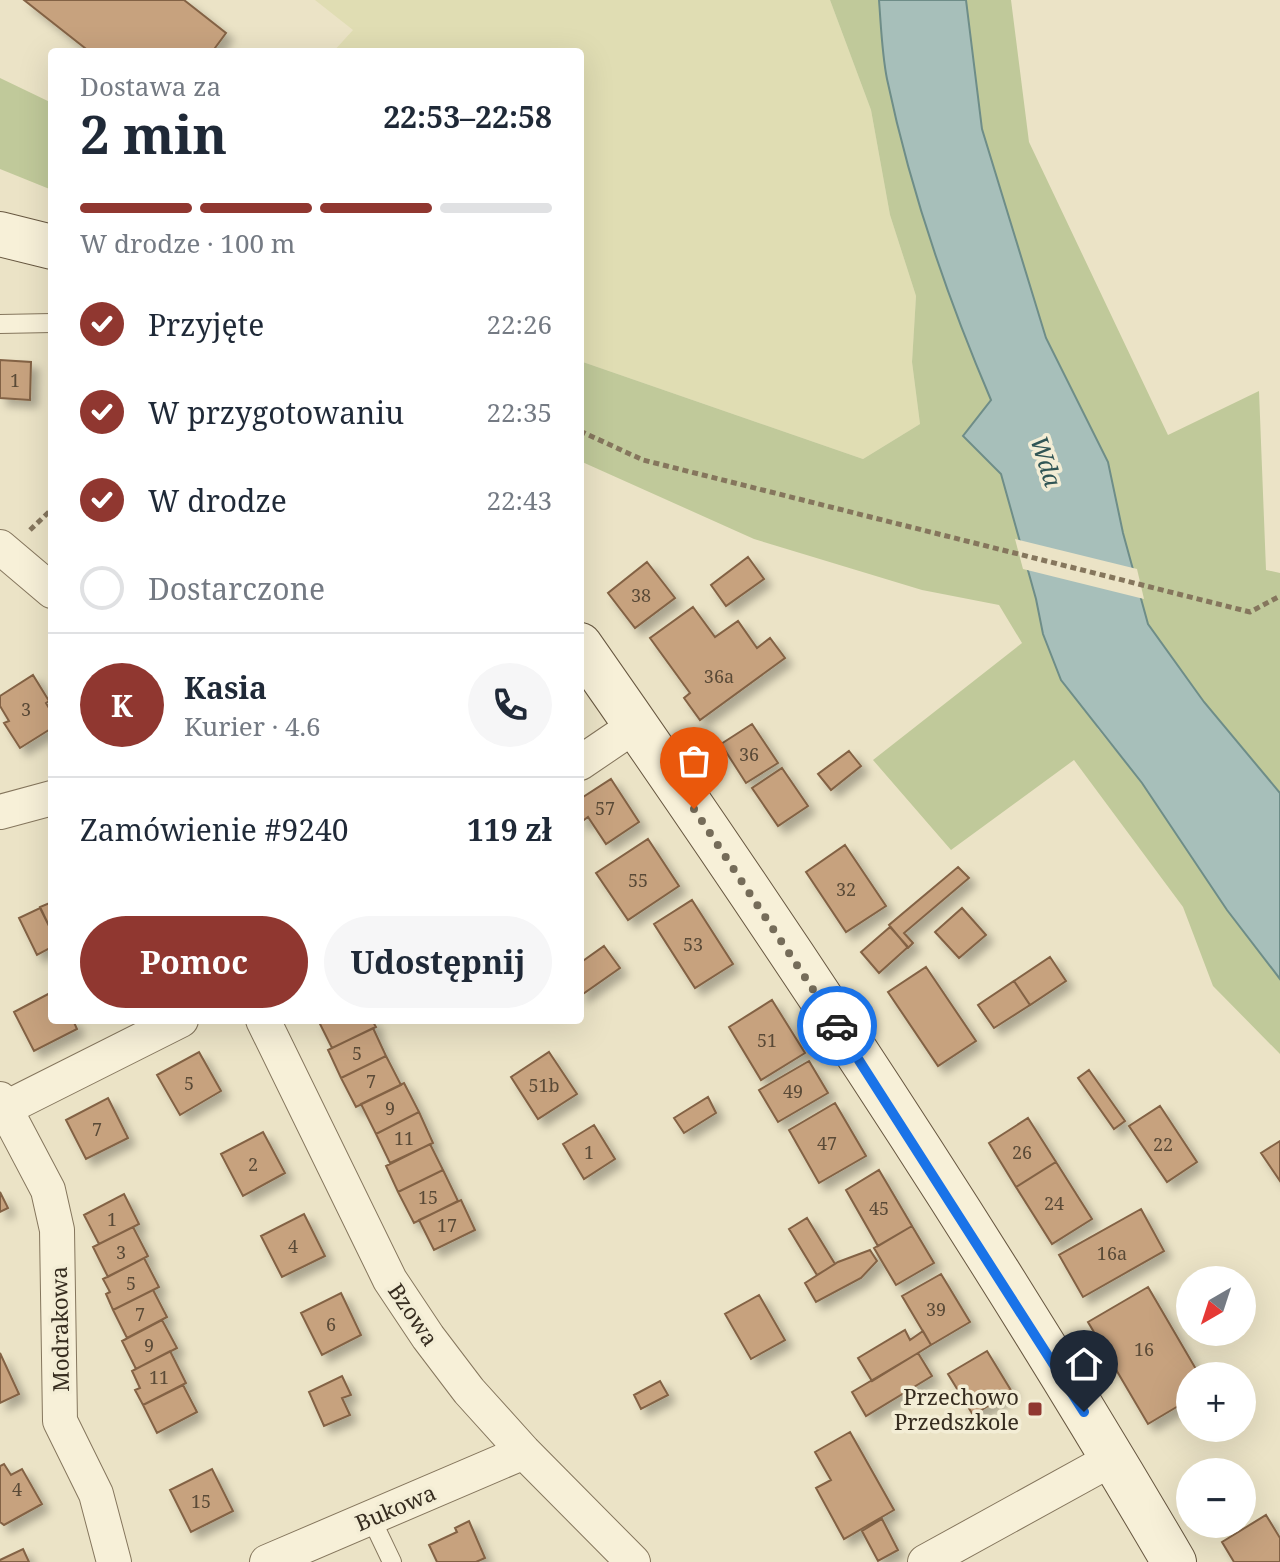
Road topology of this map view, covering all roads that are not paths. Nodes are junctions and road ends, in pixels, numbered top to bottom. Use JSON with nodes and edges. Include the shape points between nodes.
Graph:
{"nodes":[{"id":1,"x":0,"y":234,"type":"edge"},
{"id":2,"x":48,"y":246,"type":"edge"},
{"id":3,"x":48,"y":323,"type":"edge"},
{"id":4,"x":0,"y":324,"type":"edge"},
{"id":5,"x":0,"y":547,"type":"edge"},
{"id":6,"x":48,"y":588,"type":"edge"},
{"id":7,"x":584,"y":651,"type":"edge"},
{"id":8,"x":636,"y":725,"type":"junction"},
{"id":9,"x":584,"y":760,"type":"edge"},
{"id":10,"x":48,"y":799,"type":"edge"},
{"id":11,"x":0,"y":812,"type":"edge"},
{"id":12,"x":173,"y":1024,"type":"edge"},
{"id":13,"x":265,"y":1024,"type":"edge"},
{"id":14,"x":2,"y":1107,"type":"edge"},
{"id":15,"x":524,"y":1452,"type":"junction"},
{"id":16,"x":1112,"y":1459,"type":"junction"},
{"id":17,"x":371,"y":1518,"type":"junction"},
{"id":18,"x":114,"y":1562,"type":"edge"},
{"id":19,"x":267,"y":1562,"type":"edge"},
{"id":20,"x":392,"y":1562,"type":"edge"},
{"id":21,"x":633,"y":1562,"type":"edge"},
{"id":22,"x":925,"y":1562,"type":"edge"},
{"id":23,"x":1174,"y":1562,"type":"edge"}],
"edges":[{"from":1,"to":2,"type":"street"},
{"from":3,"to":4,"type":"lane"},
{"from":5,"to":6,"type":"street"},
{"from":7,"to":8,"type":"street"},
{"from":8,"to":9,"type":"street"},
{"from":8,"to":16,"type":"street","via":[[921,1153]]},
{"from":10,"to":11,"type":"street"},
{"from":12,"to":14,"type":"street"},
{"from":13,"to":15,"type":"street","name":"Bzowa","via":[[390,1280],[469,1391]]},
{"from":14,"to":18,"type":"street","name":"Modrakowa","via":[[48,1190],[57,1230],[60,1421],[96,1494]]},
{"from":15,"to":17,"type":"street","name":"Bukowa"},
{"from":15,"to":21,"type":"street","name":"Bzowa"},
{"from":16,"to":22,"type":"street"},
{"from":16,"to":23,"type":"street"},
{"from":17,"to":19,"type":"street","name":"Bukowa"},
{"from":17,"to":20,"type":"lane"}]}
